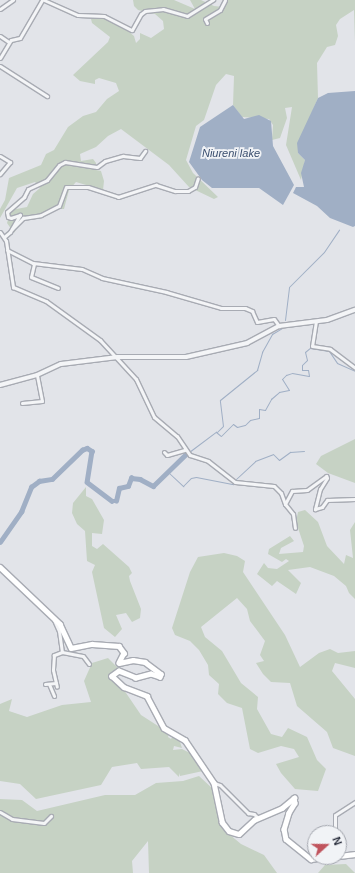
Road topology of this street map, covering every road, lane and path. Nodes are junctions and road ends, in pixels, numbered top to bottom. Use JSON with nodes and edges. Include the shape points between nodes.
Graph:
{"nodes":[{"id":1,"x":13,"y":0,"type":"edge"},
{"id":2,"x":43,"y":0,"type":"edge"},
{"id":3,"x":213,"y":0,"type":"edge"},
{"id":4,"x":225,"y":0,"type":"edge"},
{"id":5,"x":0,"y":9,"type":"edge"},
{"id":6,"x":207,"y":23,"type":"dead end"},
{"id":7,"x":0,"y":36,"type":"edge"},
{"id":8,"x":9,"y":42,"type":"junction"},
{"id":9,"x":0,"y":58,"type":"edge"},
{"id":10,"x":0,"y":66,"type":"edge"},
{"id":11,"x":46,"y":96,"type":"dead end"},
{"id":12,"x":145,"y":151,"type":"dead end"},
{"id":13,"x":0,"y":156,"type":"edge"},
{"id":14,"x":0,"y":174,"type":"edge"},
{"id":15,"x":198,"y":178,"type":"dead end"},
{"id":16,"x":12,"y":229,"type":"junction"},
{"id":17,"x":0,"y":232,"type":"edge"},
{"id":18,"x":4,"y":237,"type":"junction"},
{"id":19,"x":7,"y":250,"type":"junction"},
{"id":20,"x":34,"y":264,"type":"junction"},
{"id":21,"x":58,"y":288,"type":"dead end"},
{"id":22,"x":355,"y":310,"type":"edge"},
{"id":23,"x":316,"y":321,"type":"junction"},
{"id":24,"x":279,"y":326,"type":"junction"},
{"id":25,"x":118,"y":357,"type":"junction"},
{"id":26,"x":355,"y":368,"type":"edge"},
{"id":27,"x":37,"y":375,"type":"junction"},
{"id":28,"x":0,"y":385,"type":"edge"},
{"id":29,"x":22,"y":403,"type":"dead end"},
{"id":30,"x":185,"y":450,"type":"junction"},
{"id":31,"x":164,"y":452,"type":"dead end"},
{"id":32,"x":355,"y":499,"type":"edge"},
{"id":33,"x":285,"y":504,"type":"junction"},
{"id":34,"x":295,"y":528,"type":"dead end"},
{"id":35,"x":0,"y":567,"type":"edge"},
{"id":36,"x":52,"y":616,"type":"junction"},
{"id":37,"x":62,"y":652,"type":"junction"},
{"id":38,"x":89,"y":664,"type":"dead end"},
{"id":39,"x":45,"y":684,"type":"dead end"},
{"id":40,"x":49,"y":684,"type":"junction"},
{"id":41,"x":54,"y":696,"type":"dead end"},
{"id":42,"x":214,"y":783,"type":"junction"},
{"id":43,"x":355,"y":802,"type":"edge"},
{"id":44,"x":0,"y":812,"type":"edge"},
{"id":45,"x":51,"y":816,"type":"dead end"},
{"id":46,"x":258,"y":818,"type":"junction"},
{"id":47,"x":334,"y":825,"type":"edge"},
{"id":48,"x":307,"y":856,"type":"edge"}],
"edges":[{"from":1,"to":5,"type":"street"},
{"from":2,"to":3,"type":"street","via":[[78,15],[104,16],[132,30],[136,28],[141,14],[145,11],[163,9],[186,16]]},
{"from":2,"to":8,"type":"street","via":[[20,38]]},
{"from":4,"to":6,"type":"street","via":[[220,10],[205,19]]},
{"from":7,"to":8,"type":"street"},
{"from":8,"to":9,"type":"street"},
{"from":10,"to":11,"type":"street"},
{"from":12,"to":16,"type":"street","via":[[140,158],[122,156],[105,161],[97,167],[65,162],[59,165],[47,180],[28,189],[24,197],[7,212],[11,218],[20,215]]},
{"from":13,"to":14,"type":"street","via":[[10,162]]},
{"from":15,"to":16,"type":"street","via":[[195,187],[188,191],[176,191],[156,185],[118,197],[88,187],[66,187],[59,206],[23,218]]},
{"from":16,"to":18,"type":"street"},
{"from":17,"to":18,"type":"street"},
{"from":18,"to":19,"type":"street"},
{"from":19,"to":20,"type":"street"},
{"from":19,"to":25,"type":"street","via":[[13,287],[55,307],[100,340]]},
{"from":20,"to":21,"type":"street","via":[[31,277]]},
{"from":20,"to":24,"type":"street","via":[[82,269],[102,278],[166,292],[221,308],[245,308],[252,311],[257,322],[274,319]]},
{"from":22,"to":23,"type":"street"},
{"from":23,"to":24,"type":"street"},
{"from":23,"to":26,"type":"street","via":[[312,346],[330,349]]},
{"from":24,"to":25,"type":"street","via":[[247,343],[186,357]]},
{"from":25,"to":27,"type":"street","via":[[58,364]]},
{"from":25,"to":30,"type":"street","via":[[140,386],[154,417],[177,436]]},
{"from":27,"to":28,"type":"street"},
{"from":27,"to":29,"type":"street","via":[[42,401]]},
{"from":30,"to":31,"type":"street","via":[[167,455]]},
{"from":30,"to":33,"type":"street","via":[[194,458],[208,461],[235,482],[274,486],[281,493]]},
{"from":32,"to":33,"type":"street","via":[[327,500],[322,508],[315,509],[326,476],[307,490],[292,490]]},
{"from":33,"to":34,"type":"street","via":[[293,514]]},
{"from":35,"to":36,"type":"main road"},
{"from":36,"to":37,"type":"street","via":[[59,631]]},
{"from":36,"to":42,"type":"main road","via":[[64,629],[71,648],[92,644],[119,646],[124,653],[119,663],[133,660],[145,662],[162,674],[160,677],[151,674],[136,678],[119,671],[112,676],[124,686],[147,696],[164,728],[183,737]]},
{"from":37,"to":38,"type":"street","via":[[83,656]]},
{"from":37,"to":40,"type":"street","via":[[54,655],[56,685]]},
{"from":39,"to":40,"type":"street"},
{"from":40,"to":41,"type":"street"},
{"from":42,"to":46,"type":"street","via":[[220,785],[248,813]]},
{"from":42,"to":46,"type":"main road","via":[[222,822],[229,831],[239,834]]},
{"from":43,"to":47,"type":"street","via":[[335,815]]},
{"from":44,"to":45,"type":"street","via":[[12,819],[44,823]]},
{"from":46,"to":48,"type":"main road","via":[[282,808],[294,798],[295,804],[284,829],[286,839]]}]}
